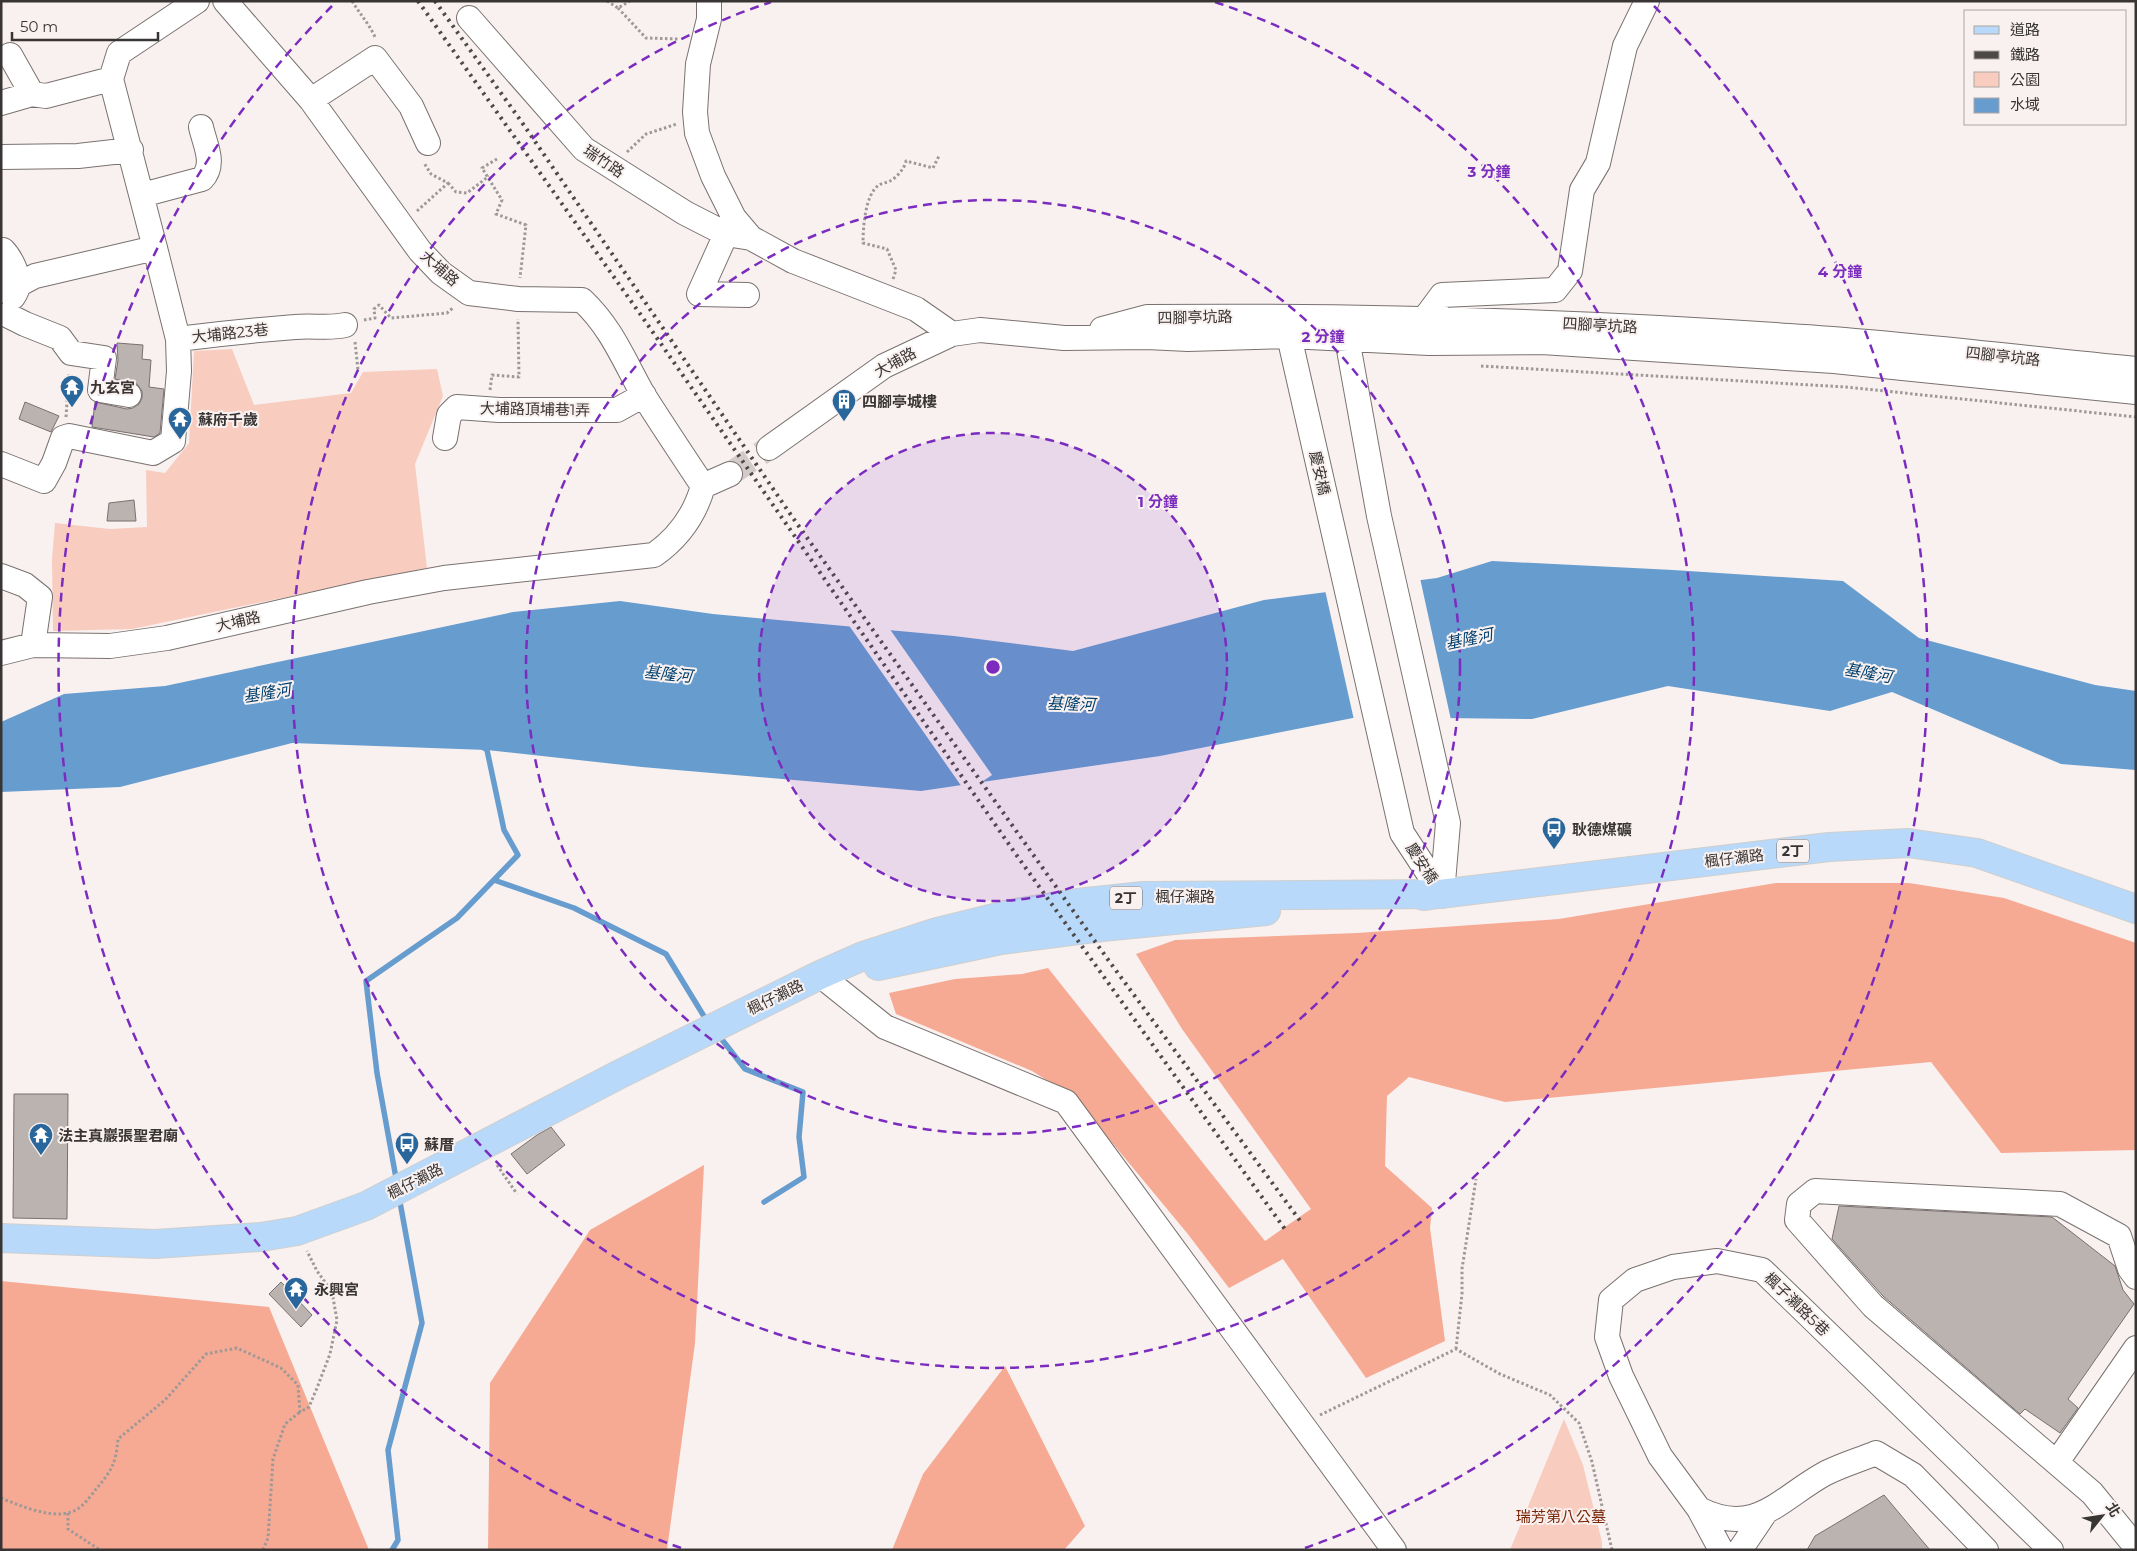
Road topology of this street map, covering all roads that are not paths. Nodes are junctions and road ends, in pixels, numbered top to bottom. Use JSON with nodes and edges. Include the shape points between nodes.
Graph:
{"nodes":[{"id":1,"x":197,"y":1,"type":"edge"},
{"id":2,"x":225,"y":1,"type":"edge"},
{"id":3,"x":709,"y":1,"type":"edge"},
{"id":4,"x":1647,"y":1,"type":"edge"},
{"id":5,"x":469,"y":18,"type":"dead end"},
{"id":6,"x":10,"y":55,"type":"dead end"},
{"id":7,"x":111,"y":79,"type":"junction"},
{"id":8,"x":32,"y":94,"type":"junction"},
{"id":9,"x":311,"y":100,"type":"junction"},
{"id":10,"x":1,"y":103,"type":"edge"},
{"id":11,"x":201,"y":127,"type":"dead end"},
{"id":12,"x":428,"y":143,"type":"road end"},
{"id":13,"x":130,"y":150,"type":"junction"},
{"id":14,"x":1,"y":157,"type":"edge"},
{"id":15,"x":142,"y":195,"type":"junction"},
{"id":16,"x":726,"y":234,"type":"junction"},
{"id":17,"x":750,"y":238,"type":"junction"},
{"id":18,"x":155,"y":248,"type":"junction"},
{"id":19,"x":3,"y":250,"type":"dead end"},
{"id":20,"x":10,"y":283,"type":"edge"},
{"id":21,"x":747,"y":295,"type":"dead end"},
{"id":22,"x":1425,"y":318,"type":"junction"},
{"id":23,"x":4,"y":322,"type":"edge"},
{"id":24,"x":349,"y":326,"type":"road end"},
{"id":25,"x":1288,"y":326,"type":"junction"},
{"id":26,"x":1345,"y":327,"type":"junction"},
{"id":27,"x":952,"y":334,"type":"junction"},
{"id":28,"x":178,"y":339,"type":"junction"},
{"id":29,"x":2136,"y":370,"type":"edge"},
{"id":30,"x":2136,"y":392,"type":"edge"},
{"id":31,"x":129,"y":395,"type":"dead end"},
{"id":32,"x":644,"y":395,"type":"junction"},
{"id":33,"x":445,"y":438,"type":"dead end"},
{"id":34,"x":769,"y":448,"type":"tunnel mouth"},
{"id":35,"x":1,"y":464,"type":"edge"},
{"id":36,"x":730,"y":474,"type":"tunnel mouth"},
{"id":37,"x":702,"y":486,"type":"junction"},
{"id":38,"x":1,"y":576,"type":"edge"},
{"id":39,"x":33,"y":645,"type":"junction"},
{"id":40,"x":1,"y":652,"type":"edge"},
{"id":41,"x":1442,"y":894,"type":"junction"},
{"id":42,"x":2136,"y":909,"type":"edge"},
{"id":43,"x":820,"y":975,"type":"junction"},
{"id":44,"x":1,"y":1238,"type":"edge"},
{"id":45,"x":2136,"y":1277,"type":"edge"},
{"id":46,"x":2136,"y":1348,"type":"edge"},
{"id":47,"x":2056,"y":1462,"type":"junction"},
{"id":48,"x":1699,"y":1509,"type":"junction"},
{"id":49,"x":1765,"y":1513,"type":"junction"},
{"id":50,"x":2136,"y":1547,"type":"edge"},
{"id":51,"x":1394,"y":1550,"type":"edge"},
{"id":52,"x":1721,"y":1550,"type":"edge"},
{"id":53,"x":1740,"y":1550,"type":"edge"},
{"id":54,"x":1986,"y":1550,"type":"edge"},
{"id":55,"x":2052,"y":1550,"type":"edge"}],
"edges":[{"from":1,"to":7,"type":"street","via":[[119,53]]},
{"from":2,"to":9,"type":"street","name":"大埔路"},
{"from":3,"to":17,"type":"street","name":"瑞竹路","via":[[709,19],[698,64],[697,132],[713,176],[734,218]]},
{"from":4,"to":22,"type":"street","via":[[1625,46],[1598,163],[1582,190],[1570,271],[1555,290],[1442,296]]},
{"from":5,"to":16,"type":"street","name":"瑞竹路","via":[[584,149],[685,214]]},
{"from":6,"to":8,"type":"street"},
{"from":7,"to":8,"type":"street","via":[[46,96]]},
{"from":7,"to":13,"type":"street","name":"大埔路23巷"},
{"from":8,"to":10,"type":"street"},
{"from":9,"to":12,"type":"street","via":[[375,58],[411,106]]},
{"from":9,"to":32,"type":"street","name":"大埔路","via":[[420,251],[441,273],[469,293],[519,299],[582,300],[610,331]]},
{"from":11,"to":15,"type":"street","via":[[209,172],[202,179]]},
{"from":13,"to":14,"type":"street","via":[[78,156]]},
{"from":13,"to":15,"type":"street","name":"大埔路23巷"},
{"from":15,"to":18,"type":"street","name":"大埔路23巷"},
{"from":16,"to":17,"type":"street","name":"瑞竹路"},
{"from":16,"to":21,"type":"street","via":[[699,294]]},
{"from":17,"to":27,"type":"street","name":"瑞竹路","via":[[793,261],[916,309]]},
{"from":18,"to":20,"type":"street"},
{"from":18,"to":28,"type":"street","name":"大埔路23巷"},
{"from":19,"to":20,"type":"street","via":[[14,268]]},
{"from":20,"to":23,"type":"street"},
{"from":22,"to":26,"type":"street","name":"四腳亭坑路"},
{"from":22,"to":29,"type":"street","name":"四腳亭坑路","via":[[1792,336]]},
{"from":23,"to":31,"type":"street","via":[[25,324],[60,338],[71,352],[104,358],[100,390]]},
{"from":24,"to":28,"type":"street","name":"大埔路23巷","via":[[274,328]]},
{"from":25,"to":26,"type":"street","name":"四腳亭坑路"},
{"from":25,"to":27,"type":"street","name":"四腳亭坑路","via":[[1188,339],[1064,338],[980,330]]},
{"from":25,"to":41,"type":"street","name":"慶安橋","via":[[1402,833]]},
{"from":26,"to":30,"type":"street","name":"四腳亭坑路","via":[[1429,343],[1542,342],[1834,361]]},
{"from":26,"to":41,"type":"street","name":"慶安橋","via":[[1379,516],[1448,823]]},
{"from":27,"to":34,"type":"street","name":"大埔路","via":[[884,366]]},
{"from":28,"to":35,"type":"street","via":[[179,371],[173,441],[153,453],[69,436],[63,438],[44,481]]},
{"from":32,"to":33,"type":"street","name":"大埔路頂埔巷1弄","via":[[617,410],[457,407],[449,415]]},
{"from":32,"to":37,"type":"street","name":"大埔路"},
{"from":36,"to":37,"type":"street"},
{"from":37,"to":39,"type":"street","name":"大埔路","via":[[698,503],[684,527],[654,555],[444,578],[166,638],[110,646]]},
{"from":38,"to":39,"type":"street","via":[[25,585],[40,597]]},
{"from":39,"to":40,"type":"street","name":"大埔路"},
{"from":41,"to":42,"type":"main road","name":"楓仔瀨路","number":"2丁","via":[[1829,847],[1908,843],[1977,852]]},
{"from":41,"to":43,"type":"main road","name":"楓仔瀨路","number":"2丁","via":[[1093,928],[1001,940],[896,963]]},
{"from":43,"to":44,"type":"main road","name":"楓仔瀨路","number":"2丁","via":[[366,1206],[297,1231],[261,1237],[155,1244]]},
{"from":43,"to":51,"type":"street","via":[[885,1026],[1066,1102]]},
{"from":45,"to":47,"type":"street","via":[[2119,1236],[2060,1204],[1816,1191],[1800,1204],[1797,1220],[1873,1306]]},
{"from":46,"to":47,"type":"street"},
{"from":47,"to":50,"type":"street","via":[[2092,1493]]},
{"from":48,"to":49,"type":"street","via":[[1715,1517],[1751,1518]]},
{"from":48,"to":52,"type":"street","name":"楓子瀨路5巷"},
{"from":48,"to":55,"type":"street","name":"楓子瀨路5巷","via":[[1660,1456],[1621,1376],[1607,1337],[1611,1300],[1635,1280],[1673,1267],[1717,1261],[1762,1270]]},
{"from":49,"to":53,"type":"street"},
{"from":49,"to":54,"type":"street","via":[[1826,1474],[1876,1453],[1913,1475]]}]}
